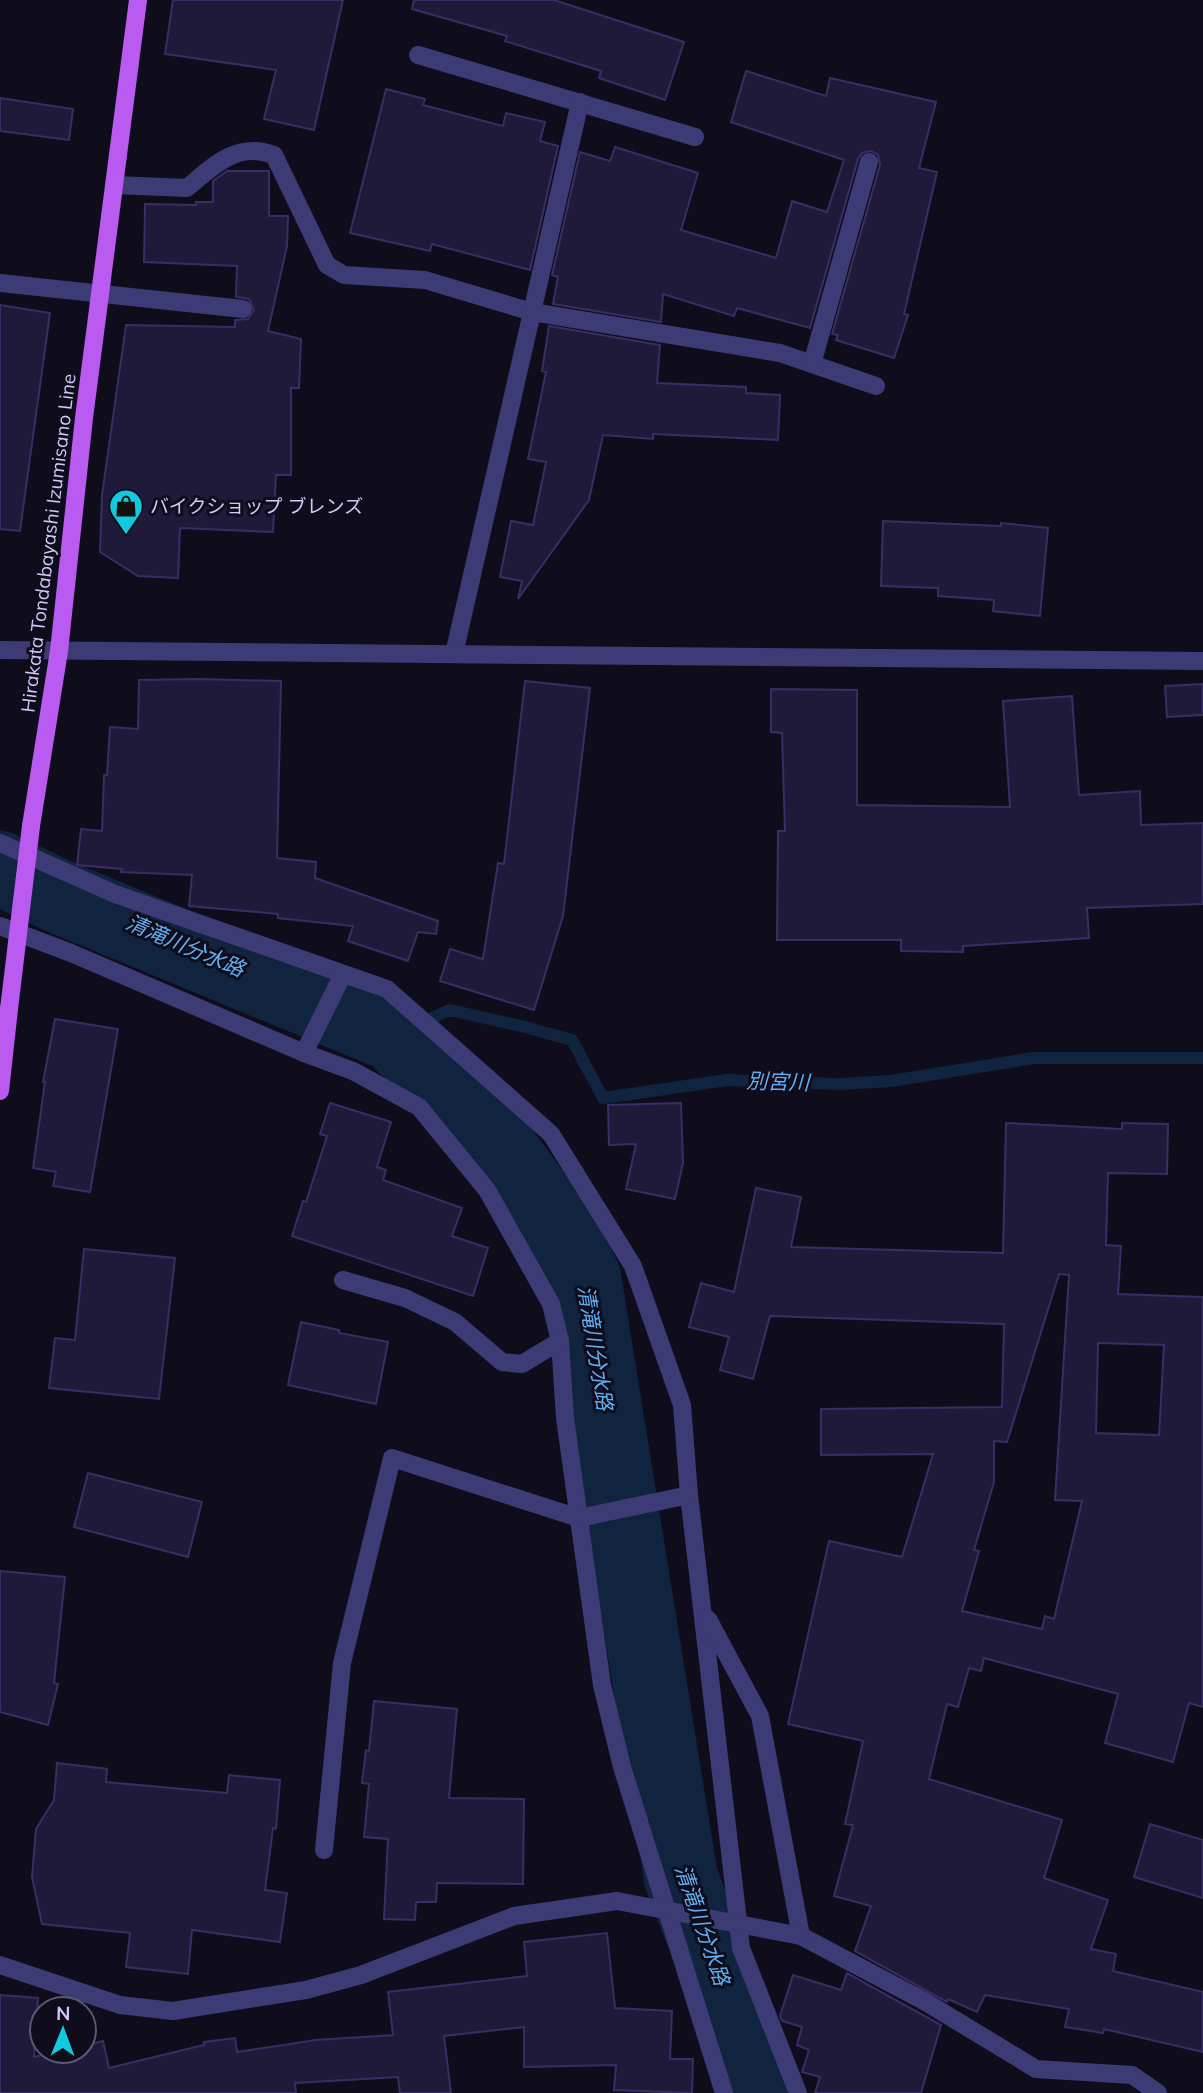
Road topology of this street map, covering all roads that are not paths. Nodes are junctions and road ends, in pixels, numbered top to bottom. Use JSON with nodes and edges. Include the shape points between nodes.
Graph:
{"nodes":[{"id":1,"x":138,"y":0,"type":"edge"},
{"id":2,"x":418,"y":55,"type":"dead end"},
{"id":3,"x":580,"y":102,"type":"junction"},
{"id":4,"x":695,"y":137,"type":"dead end"},
{"id":5,"x":869,"y":162,"type":"dead end"},
{"id":6,"x":114,"y":185,"type":"junction"},
{"id":7,"x":0,"y":283,"type":"edge"},
{"id":8,"x":100,"y":295,"type":"junction"},
{"id":9,"x":243,"y":309,"type":"dead end"},
{"id":10,"x":532,"y":312,"type":"junction"},
{"id":11,"x":811,"y":364,"type":"junction"},
{"id":12,"x":876,"y":386,"type":"dead end"},
{"id":13,"x":0,"y":650,"type":"edge"},
{"id":14,"x":59,"y":652,"type":"junction"},
{"id":15,"x":454,"y":654,"type":"junction"},
{"id":16,"x":1203,"y":661,"type":"edge"},
{"id":17,"x":0,"y":843,"type":"edge"},
{"id":18,"x":0,"y":926,"type":"edge"},
{"id":19,"x":343,"y":974,"type":"junction"},
{"id":20,"x":304,"y":1053,"type":"junction"},
{"id":21,"x":0,"y":1091,"type":"edge"},
{"id":22,"x":343,"y":1280,"type":"dead end"},
{"id":23,"x":560,"y":1341,"type":"junction"},
{"id":24,"x":689,"y":1495,"type":"junction"},
{"id":25,"x":579,"y":1518,"type":"junction"},
{"id":26,"x":702,"y":1608,"type":"junction"},
{"id":27,"x":324,"y":1850,"type":"dead end"},
{"id":28,"x":801,"y":1936,"type":"junction"},
{"id":29,"x":0,"y":1965,"type":"edge"},
{"id":30,"x":724,"y":2093,"type":"edge"},
{"id":31,"x":797,"y":2093,"type":"edge"},
{"id":32,"x":1158,"y":2093,"type":"edge"}],
"edges":[{"from":1,"to":6,"type":"main road","name":"Hirakata Tondabayashi Izumisano Line"},
{"from":2,"to":3,"type":"street"},
{"from":3,"to":4,"type":"street"},
{"from":3,"to":10,"type":"street"},
{"from":5,"to":11,"type":"street"},
{"from":6,"to":8,"type":"main road","name":"Hirakata Tondabayashi Izumisano Line"},
{"from":6,"to":10,"type":"street","via":[[187,188],[235,153],[260,150],[274,155],[327,265],[344,275],[425,280]]},
{"from":7,"to":8,"type":"street"},
{"from":8,"to":9,"type":"street"},
{"from":8,"to":14,"type":"main road","name":"Hirakata Tondabayashi Izumisano Line"},
{"from":10,"to":11,"type":"street","via":[[780,353]]},
{"from":10,"to":15,"type":"street"},
{"from":11,"to":12,"type":"street"},
{"from":13,"to":14,"type":"street"},
{"from":14,"to":15,"type":"street"},
{"from":14,"to":21,"type":"main road","name":"Hirakata Tondabayashi Izumisano Line","bridge":true,"via":[[31,826]]},
{"from":15,"to":16,"type":"street"},
{"from":17,"to":19,"type":"street","via":[[115,894]]},
{"from":18,"to":20,"type":"street"},
{"from":19,"to":20,"type":"street"},
{"from":19,"to":24,"type":"street","via":[[387,989],[551,1134],[633,1266],[682,1405]]},
{"from":20,"to":23,"type":"street","via":[[353,1071],[419,1107],[487,1190],[551,1304]]},
{"from":22,"to":23,"type":"street","via":[[405,1298],[455,1322],[502,1362],[522,1364]]},
{"from":23,"to":25,"type":"street"},
{"from":24,"to":25,"type":"street"},
{"from":24,"to":26,"type":"street"},
{"from":25,"to":27,"type":"street","via":[[392,1458],[342,1663]]},
{"from":25,"to":30,"type":"street","via":[[601,1685],[622,1767]]},
{"from":26,"to":28,"type":"street","via":[[760,1716]]},
{"from":26,"to":31,"type":"street","via":[[741,1948]]},
{"from":28,"to":29,"type":"street","bridge":true,"via":[[617,1901],[514,1916],[361,1975],[306,1990],[173,2011],[120,2005]]},
{"from":28,"to":32,"type":"street","via":[[924,2001],[1036,2069],[1132,2076]]}]}
